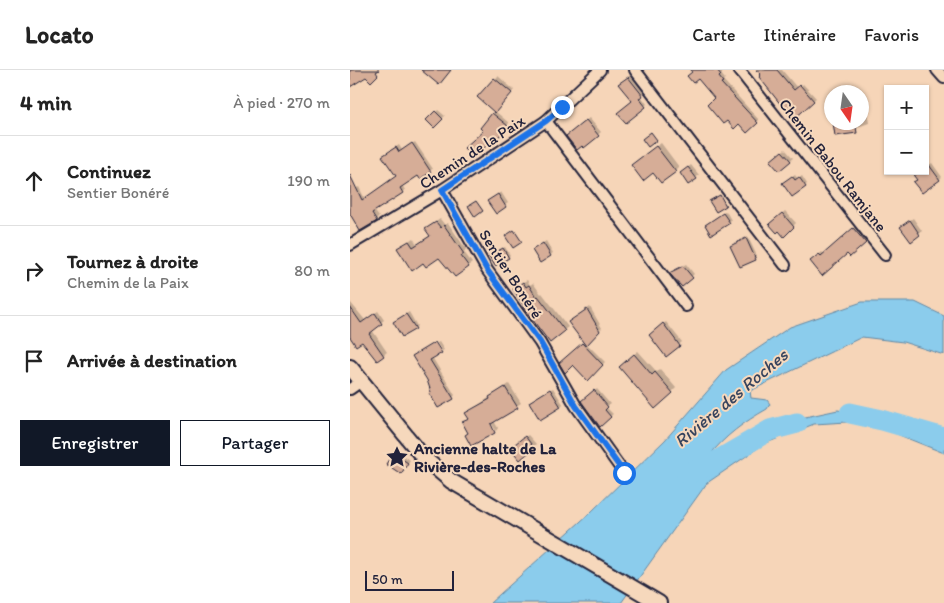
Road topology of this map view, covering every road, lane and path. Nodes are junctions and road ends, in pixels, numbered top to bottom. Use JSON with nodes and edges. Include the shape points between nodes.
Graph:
{"nodes":[{"id":1,"x":600,"y":70,"type":"edge"},
{"id":2,"x":635,"y":70,"type":"edge"},
{"id":3,"x":739,"y":70,"type":"edge"},
{"id":4,"x":937,"y":70,"type":"edge"},
{"id":5,"x":944,"y":78,"type":"edge"},
{"id":6,"x":546,"y":121,"type":"junction"},
{"id":7,"x":442,"y":190,"type":"junction"},
{"id":8,"x":350,"y":245,"type":"edge"},
{"id":9,"x":885,"y":255,"type":"dead end"},
{"id":10,"x":785,"y":265,"type":"dead end"},
{"id":11,"x":686,"y":306,"type":"dead end"},
{"id":12,"x":350,"y":367,"type":"edge"},
{"id":13,"x":355,"y":385,"type":"edge"},
{"id":14,"x":624,"y":473,"type":"dead end"},
{"id":15,"x":659,"y":603,"type":"edge"}],
"edges":[{"from":1,"to":6,"type":"street","name":"Chemin de la Paix"},
{"from":2,"to":10,"type":"street"},
{"from":3,"to":9,"type":"street","name":"Chemin Babou Ramjane"},
{"from":4,"to":5,"type":"street"},
{"from":6,"to":7,"type":"street","name":"Chemin de la Paix"},
{"from":6,"to":11,"type":"street"},
{"from":7,"to":8,"type":"street","name":"Chemin de la Paix"},
{"from":7,"to":14,"type":"street","name":"Sentier Bonéré","via":[[487,270],[540,342],[576,406]]},
{"from":12,"to":13,"type":"main road"},
{"from":13,"to":15,"type":"main road","via":[[424,458],[451,481]]}]}
